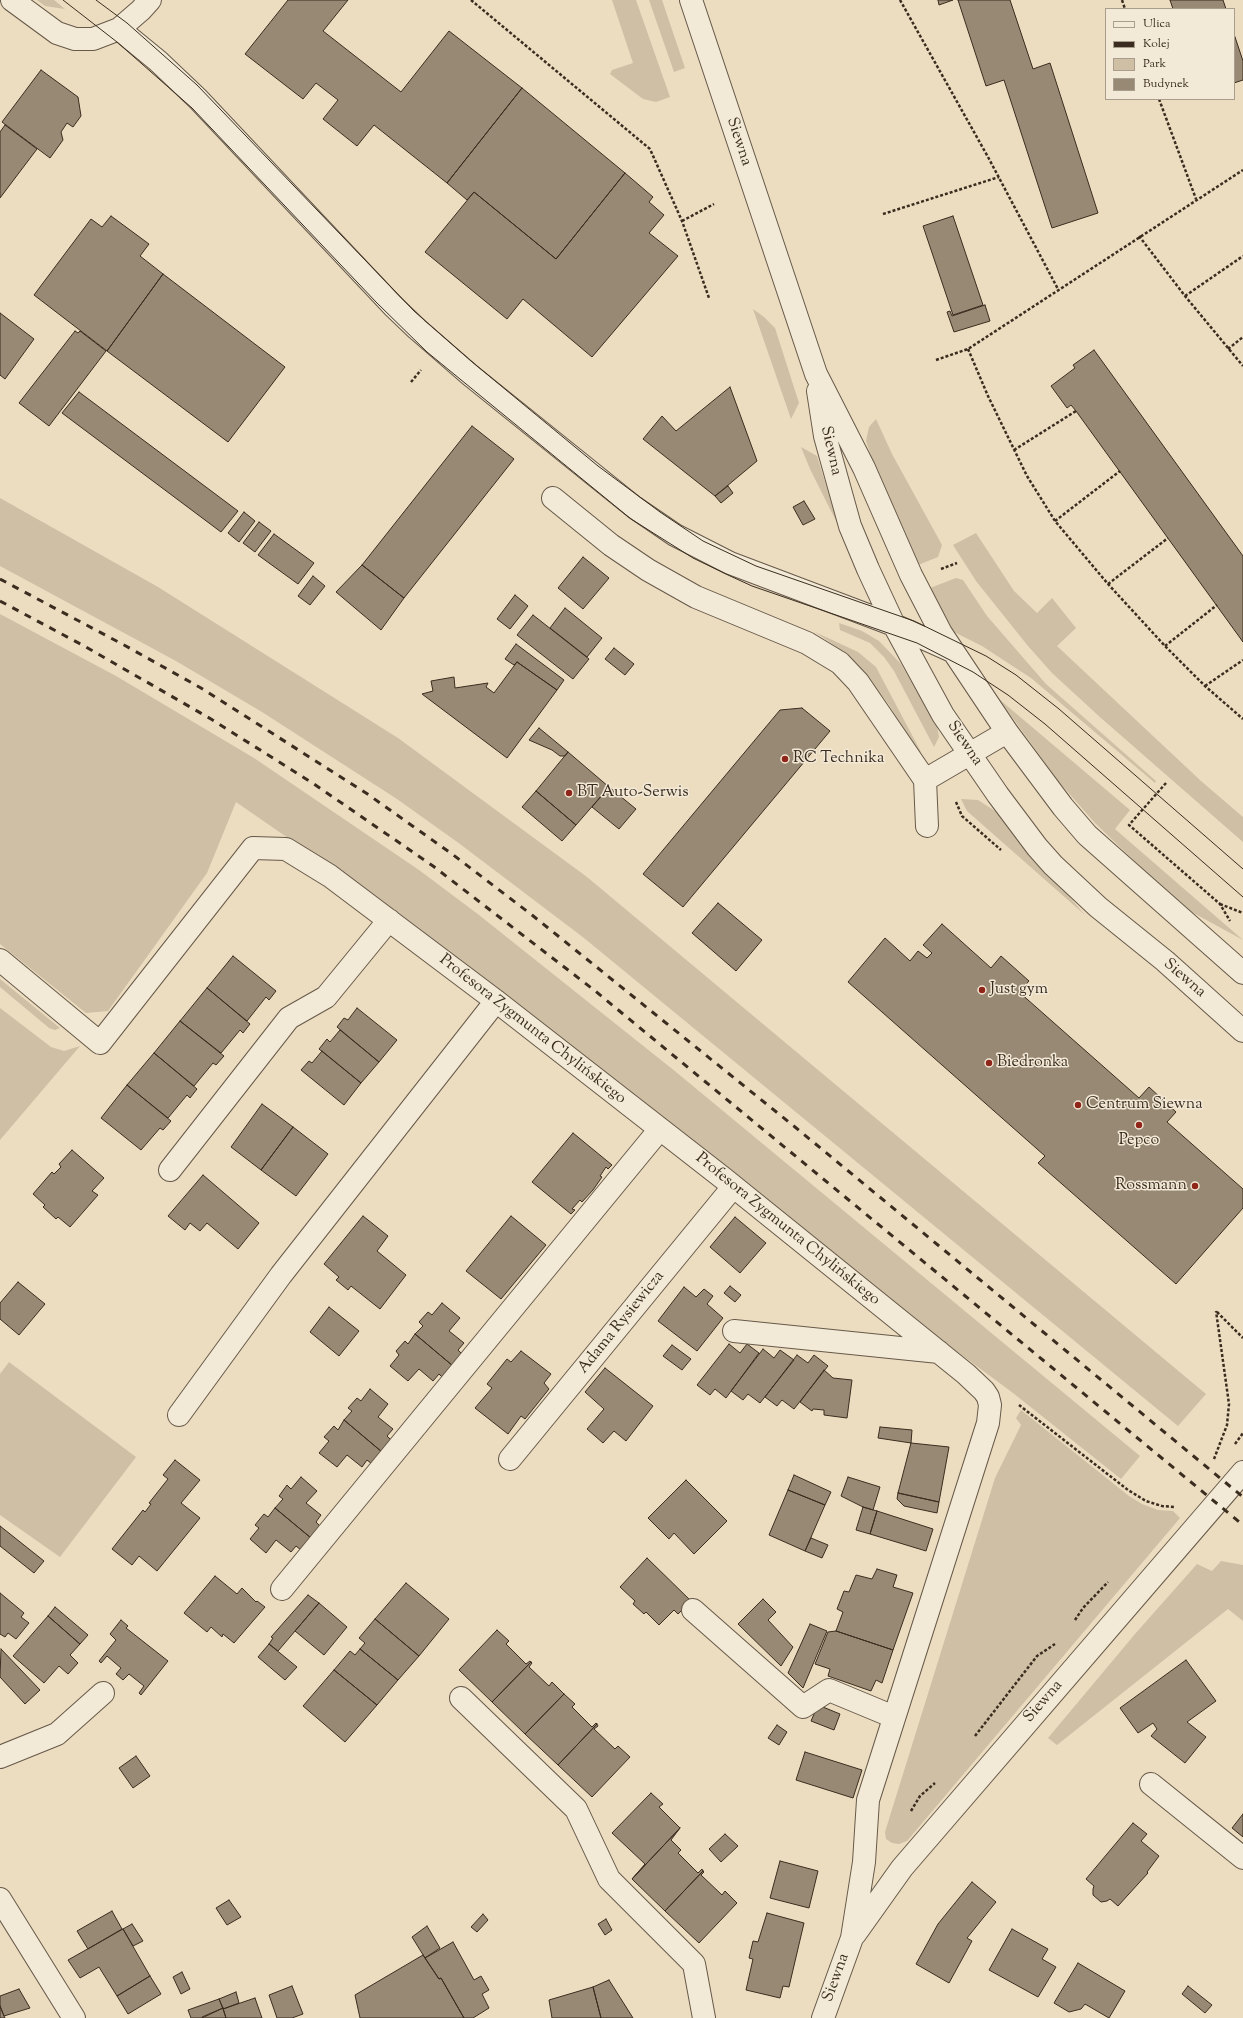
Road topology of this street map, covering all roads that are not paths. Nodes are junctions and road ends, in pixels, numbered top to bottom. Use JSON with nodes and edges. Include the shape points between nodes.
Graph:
{"nodes":[{"id":1,"x":12,"y":0,"type":"edge"},
{"id":2,"x":150,"y":0,"type":"edge"},
{"id":3,"x":691,"y":0,"type":"edge"},
{"id":4,"x":119,"y":29,"type":"junction"},
{"id":5,"x":816,"y":374,"type":"junction"},
{"id":6,"x":553,"y":498,"type":"dead end"},
{"id":7,"x":894,"y":625,"type":"junction"},
{"id":8,"x":952,"y":651,"type":"junction"},
{"id":9,"x":1007,"y":732,"type":"junction"},
{"id":10,"x":970,"y":754,"type":"junction"},
{"id":11,"x":925,"y":780,"type":"junction"},
{"id":12,"x":927,"y":826,"type":"dead end"},
{"id":13,"x":389,"y":920,"type":"junction"},
{"id":14,"x":0,"y":960,"type":"edge"},
{"id":15,"x":1243,"y":972,"type":"edge"},
{"id":16,"x":496,"y":1001,"type":"junction"},
{"id":17,"x":1243,"y":1031,"type":"edge"},
{"id":18,"x":660,"y":1129,"type":"junction"},
{"id":19,"x":170,"y":1170,"type":"dead end"},
{"id":20,"x":733,"y":1187,"type":"junction"},
{"id":21,"x":734,"y":1331,"type":"dead end"},
{"id":22,"x":939,"y":1352,"type":"junction"},
{"id":23,"x":988,"y":1397,"type":"joint"},
{"id":24,"x":179,"y":1415,"type":"dead end"},
{"id":25,"x":510,"y":1459,"type":"dead end"},
{"id":26,"x":1243,"y":1472,"type":"edge"},
{"id":27,"x":282,"y":1589,"type":"dead end"},
{"id":28,"x":693,"y":1610,"type":"dead end"},
{"id":29,"x":103,"y":1693,"type":"dead end"},
{"id":30,"x":461,"y":1698,"type":"dead end"},
{"id":31,"x":894,"y":1717,"type":"junction"},
{"id":32,"x":0,"y":1757,"type":"edge"},
{"id":33,"x":1151,"y":1784,"type":"dead end"},
{"id":34,"x":1243,"y":1858,"type":"edge"},
{"id":35,"x":0,"y":1899,"type":"edge"},
{"id":36,"x":852,"y":1938,"type":"junction"},
{"id":37,"x":74,"y":2018,"type":"edge"},
{"id":38,"x":704,"y":2018,"type":"edge"},
{"id":39,"x":823,"y":2018,"type":"edge"}],
"edges":[{"from":1,"to":4,"type":"street","via":[[57,33],[75,39],[93,39]]},
{"from":2,"to":4,"type":"street"},
{"from":3,"to":5,"type":"street","name":"Siewna"},
{"from":4,"to":7,"type":"street","via":[[198,99],[393,306],[470,375],[629,503],[675,535],[730,563]]},
{"from":5,"to":7,"type":"street","name":"Siewna","via":[[825,436],[850,526]]},
{"from":5,"to":8,"type":"street","name":"Siewna","via":[[864,468],[911,575]]},
{"from":6,"to":11,"type":"street","via":[[611,545],[648,570],[696,597],[807,643],[840,663],[858,682]]},
{"from":7,"to":8,"type":"street"},
{"from":7,"to":10,"type":"street","name":"Siewna","via":[[943,715]]},
{"from":8,"to":9,"type":"street","name":"Siewna"},
{"from":9,"to":10,"type":"street"},
{"from":9,"to":15,"type":"street","name":"Siewna","via":[[1087,835]]},
{"from":10,"to":11,"type":"street"},
{"from":10,"to":17,"type":"street","name":"Siewna","via":[[1053,865],[1098,907]]},
{"from":11,"to":12,"type":"street"},
{"from":13,"to":14,"type":"street","name":"Profesora Zygmunta Chylińskiego","via":[[330,876],[286,849],[253,848],[100,1042]]},
{"from":13,"to":16,"type":"street","name":"Profesora Zygmunta Chylińskiego"},
{"from":13,"to":19,"type":"street","via":[[326,997],[289,1018]]},
{"from":16,"to":18,"type":"street","name":"Profesora Zygmunta Chylińskiego"},
{"from":16,"to":24,"type":"street","via":[[281,1276]]},
{"from":18,"to":20,"type":"street","name":"Profesora Zygmunta Chylińskiego"},
{"from":18,"to":27,"type":"street"},
{"from":20,"to":22,"type":"street","name":"Profesora Zygmunta Chylińskiego"},
{"from":20,"to":25,"type":"street","name":"Adama Rysiewicza"},
{"from":21,"to":22,"type":"street"},
{"from":22,"to":23,"type":"street","name":"Profesora Zygmunta Chylińskiego","via":[[970,1376]]},
{"from":23,"to":31,"type":"street","name":"Siewna","via":[[990,1414],[986,1432]]},
{"from":26,"to":36,"type":"street","name":"Siewna","via":[[902,1868]]},
{"from":28,"to":31,"type":"street","via":[[803,1707],[829,1690]]},
{"from":29,"to":32,"type":"street","via":[[56,1734]]},
{"from":30,"to":38,"type":"street","via":[[576,1809],[609,1879],[694,1964]]},
{"from":31,"to":36,"type":"street","name":"Siewna","via":[[868,1800],[864,1862]]},
{"from":33,"to":34,"type":"street"},
{"from":35,"to":37,"type":"street"},
{"from":36,"to":39,"type":"street","name":"Siewna"}]}
